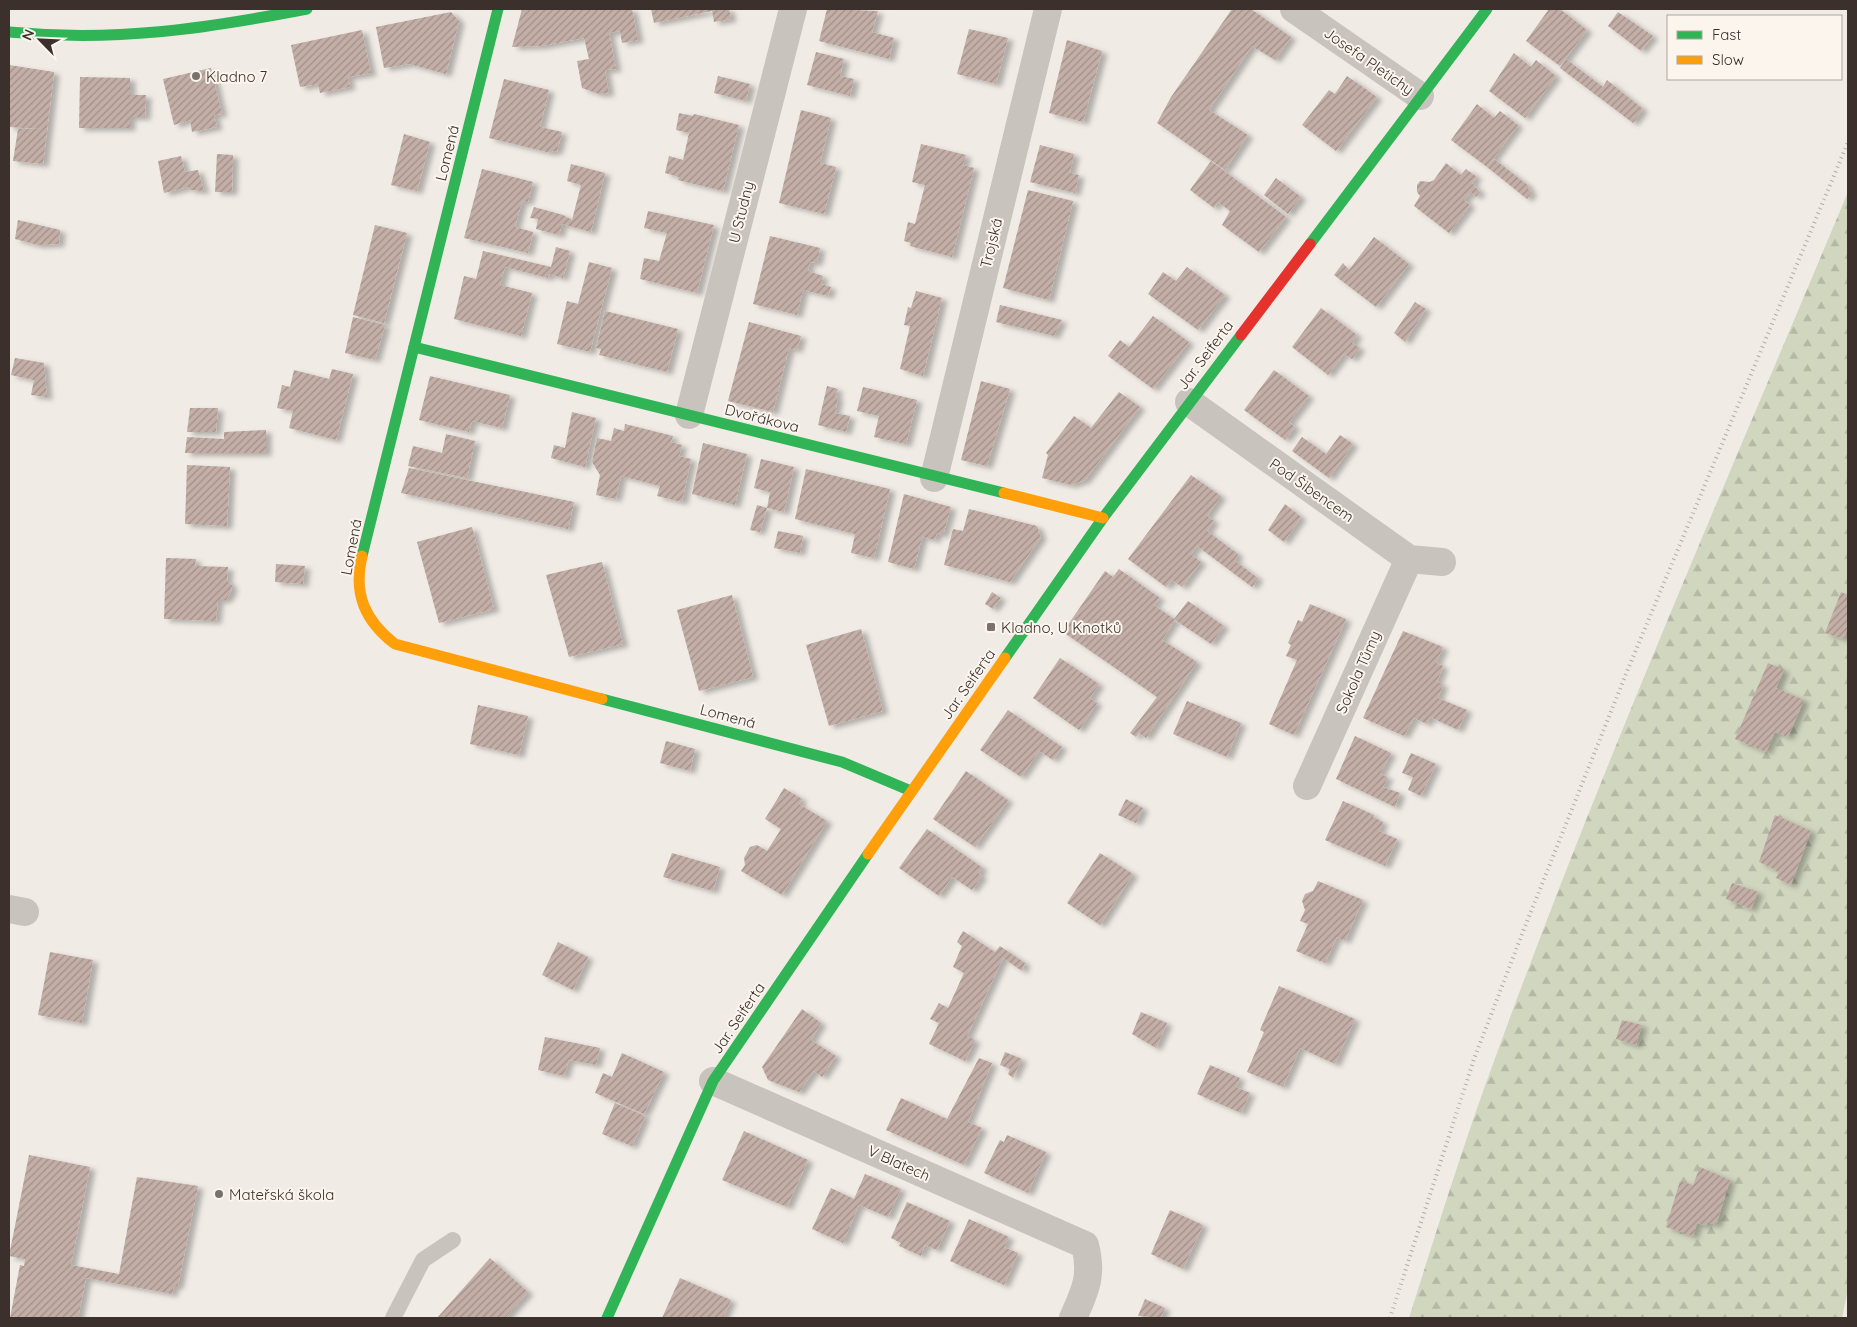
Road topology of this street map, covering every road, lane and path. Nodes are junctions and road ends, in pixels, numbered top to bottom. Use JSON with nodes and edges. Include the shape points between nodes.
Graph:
{"nodes":[{"id":1,"x":306,"y":9,"type":"edge"},
{"id":2,"x":498,"y":9,"type":"edge"},
{"id":3,"x":793,"y":9,"type":"edge"},
{"id":4,"x":1048,"y":9,"type":"edge"},
{"id":5,"x":1294,"y":9,"type":"edge"},
{"id":6,"x":1487,"y":9,"type":"edge"},
{"id":7,"x":9,"y":32,"type":"edge"},
{"id":8,"x":1420,"y":96,"type":"junction"},
{"id":9,"x":414,"y":347,"type":"junction"},
{"id":10,"x":1189,"y":402,"type":"junction"},
{"id":11,"x":690,"y":415,"type":"junction"},
{"id":12,"x":934,"y":478,"type":"junction"},
{"id":13,"x":1103,"y":518,"type":"junction"},
{"id":14,"x":1409,"y":559,"type":"junction"},
{"id":15,"x":1442,"y":562,"type":"dead end"},
{"id":16,"x":1307,"y":786,"type":"dead end"},
{"id":17,"x":911,"y":791,"type":"junction"},
{"id":18,"x":713,"y":1081,"type":"junction"},
{"id":19,"x":453,"y":1240,"type":"dead end"},
{"id":20,"x":393,"y":1318,"type":"edge"},
{"id":21,"x":607,"y":1318,"type":"edge"},
{"id":22,"x":1073,"y":1318,"type":"edge"}],
"edges":[{"from":1,"to":7,"type":"street","via":[[137,37],[58,38]]},
{"from":2,"to":9,"type":"street","name":"Lomená"},
{"from":3,"to":11,"type":"street","name":"U Studny"},
{"from":4,"to":12,"type":"street","name":"Trojská"},
{"from":5,"to":8,"type":"street","name":"Josefa Pletichy"},
{"from":6,"to":8,"type":"street","name":"Jar. Seiferta"},
{"from":8,"to":10,"type":"street","name":"Jar. Seiferta"},
{"from":9,"to":11,"type":"street","name":"Dvořákova"},
{"from":9,"to":17,"type":"street","name":"Lomená","via":[[358,583],[362,609],[376,631],[395,644],[842,762]]},
{"from":10,"to":13,"type":"street","name":"Jar. Seiferta"},
{"from":10,"to":14,"type":"street","name":"Pod Šibencem"},
{"from":11,"to":12,"type":"street","name":"Dvořákova"},
{"from":12,"to":13,"type":"street","name":"Dvořákova"},
{"from":13,"to":17,"type":"street","name":"Jar. Seiferta"},
{"from":14,"to":15,"type":"street"},
{"from":14,"to":16,"type":"street","name":"Sokola Tůmy"},
{"from":17,"to":18,"type":"street","name":"Jar. Seiferta"},
{"from":18,"to":21,"type":"street","name":"Jar. Seiferta"},
{"from":18,"to":22,"type":"street","name":"V Blatech","via":[[1085,1245],[1090,1264],[1087,1286]]},
{"from":19,"to":20,"type":"lane","via":[[423,1260]]}]}
